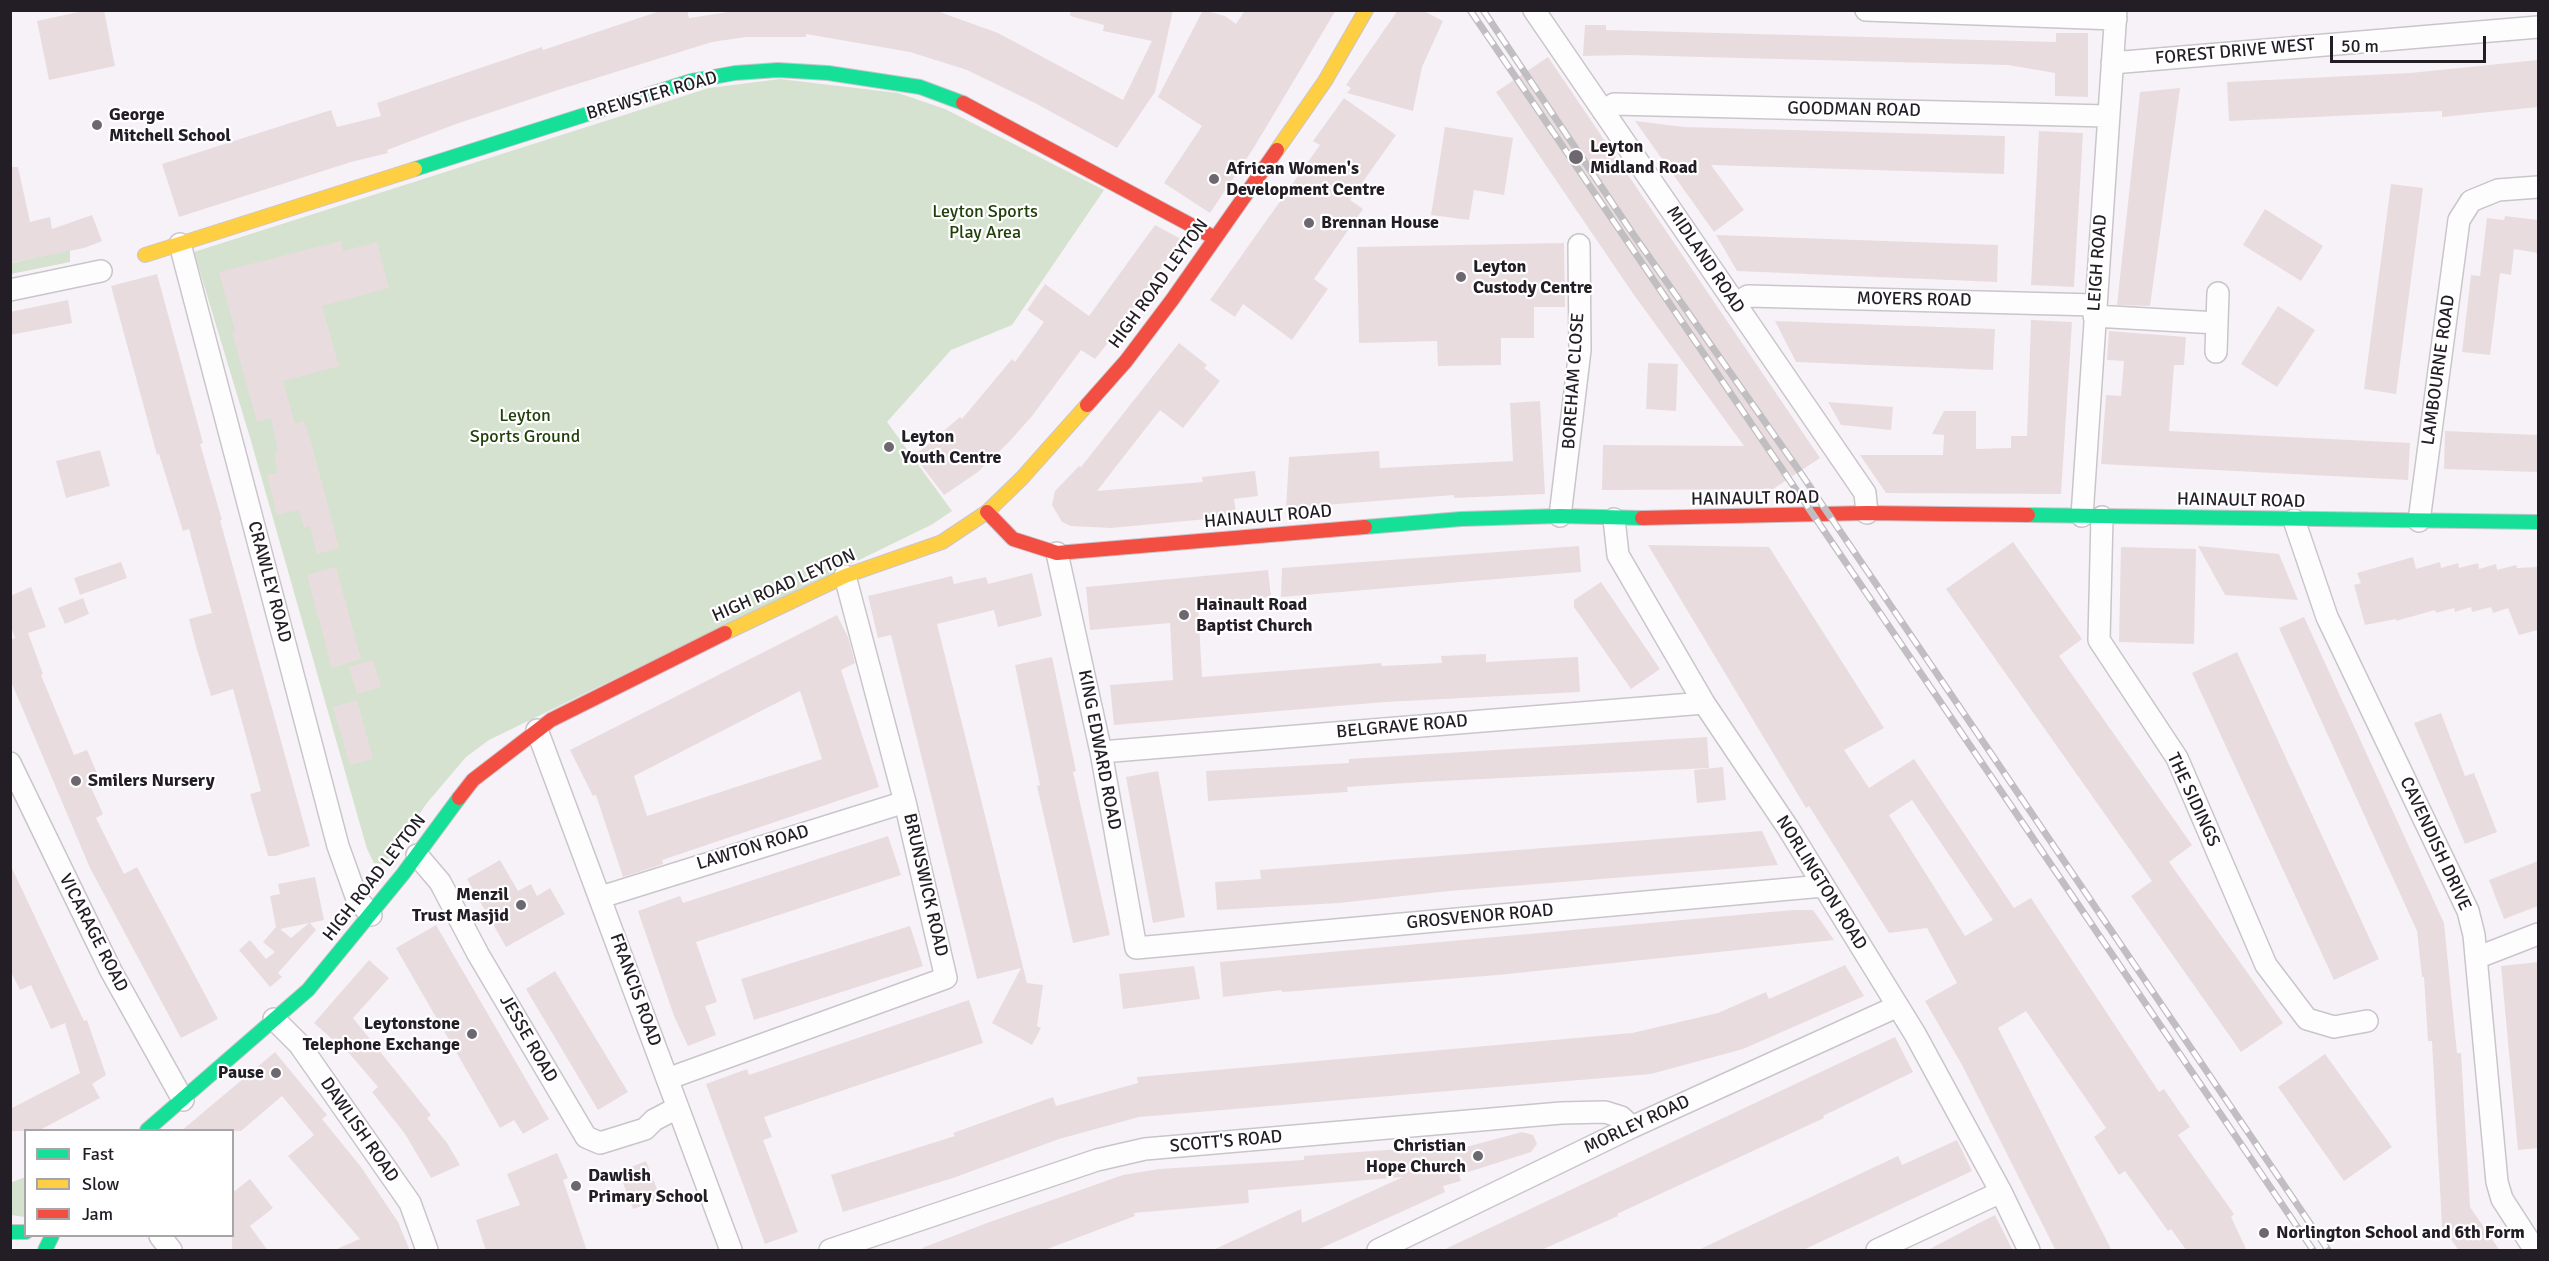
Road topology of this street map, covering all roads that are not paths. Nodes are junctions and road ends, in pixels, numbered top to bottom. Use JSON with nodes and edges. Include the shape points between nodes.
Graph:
{"nodes":[{"id":1,"x":1366,"y":10,"type":"edge"},
{"id":2,"x":1534,"y":10,"type":"edge"},
{"id":3,"x":1866,"y":10,"type":"edge"},
{"id":4,"x":2116,"y":15,"type":"edge"},
{"id":5,"x":2538,"y":27,"type":"edge"},
{"id":6,"x":2112,"y":63,"type":"junction"},
{"id":7,"x":1603,"y":111,"type":"junction"},
{"id":8,"x":2107,"y":116,"type":"junction"},
{"id":9,"x":2538,"y":187,"type":"edge"},
{"id":10,"x":1215,"y":238,"type":"junction"},
{"id":11,"x":180,"y":244,"type":"junction"},
{"id":12,"x":1579,"y":245,"type":"dead end"},
{"id":13,"x":145,"y":255,"type":"dead end"},
{"id":14,"x":101,"y":271,"type":"dead end"},
{"id":15,"x":10,"y":290,"type":"edge"},
{"id":16,"x":2218,"y":293,"type":"dead end"},
{"id":17,"x":1735,"y":303,"type":"junction"},
{"id":18,"x":2094,"y":310,"type":"junction"},
{"id":19,"x":2217,"y":324,"type":"junction"},
{"id":20,"x":2216,"y":352,"type":"dead end"},
{"id":21,"x":987,"y":512,"type":"junction"},
{"id":22,"x":1867,"y":513,"type":"junction"},
{"id":23,"x":1560,"y":516,"type":"junction"},
{"id":24,"x":2092,"y":516,"type":"junction"},
{"id":25,"x":1614,"y":519,"type":"junction"},
{"id":26,"x":2294,"y":520,"type":"junction"},
{"id":27,"x":2420,"y":521,"type":"junction"},
{"id":28,"x":2538,"y":522,"type":"edge"},
{"id":29,"x":1058,"y":553,"type":"junction"},
{"id":30,"x":845,"y":576,"type":"junction"},
{"id":31,"x":1704,"y":703,"type":"junction"},
{"id":32,"x":537,"y":730,"type":"junction"},
{"id":33,"x":1101,"y":752,"type":"junction"},
{"id":34,"x":10,"y":763,"type":"edge"},
{"id":35,"x":905,"y":802,"type":"junction"},
{"id":36,"x":417,"y":855,"type":"junction"},
{"id":37,"x":1823,"y":886,"type":"junction"},
{"id":38,"x":601,"y":897,"type":"junction"},
{"id":39,"x":371,"y":915,"type":"junction"},
{"id":40,"x":2538,"y":934,"type":"edge"},
{"id":41,"x":1136,"y":948,"type":"joint"},
{"id":42,"x":2476,"y":958,"type":"junction"},
{"id":43,"x":1898,"y":1006,"type":"junction"},
{"id":44,"x":274,"y":1019,"type":"junction"},
{"id":45,"x":2367,"y":1021,"type":"dead end"},
{"id":46,"x":667,"y":1079,"type":"junction"},
{"id":47,"x":183,"y":1100,"type":"junction"},
{"id":48,"x":677,"y":1108,"type":"junction"},
{"id":49,"x":1632,"y":1127,"type":"junction"},
{"id":50,"x":149,"y":1129,"type":"edge"},
{"id":51,"x":2001,"y":1192,"type":"junction"},
{"id":52,"x":52,"y":1237,"type":"edge"},
{"id":53,"x":161,"y":1237,"type":"edge"},
{"id":54,"x":45,"y":1251,"type":"edge"},
{"id":55,"x":171,"y":1251,"type":"edge"},
{"id":56,"x":427,"y":1251,"type":"edge"},
{"id":57,"x":731,"y":1251,"type":"edge"},
{"id":58,"x":830,"y":1251,"type":"edge"},
{"id":59,"x":1378,"y":1251,"type":"edge"},
{"id":60,"x":1877,"y":1251,"type":"edge"},
{"id":61,"x":2029,"y":1251,"type":"edge"},
{"id":62,"x":2535,"y":1251,"type":"edge"}],
"edges":[{"from":1,"to":10,"type":"street","name":"HIGH ROAD LEYTON","via":[[1325,81]]},
{"from":2,"to":7,"type":"street","name":"MIDLAND ROAD"},
{"from":3,"to":4,"type":"street"},
{"from":4,"to":6,"type":"street","name":"LEIGH ROAD"},
{"from":5,"to":6,"type":"street","name":"FOREST DRIVE WEST"},
{"from":6,"to":8,"type":"street","name":"LEIGH ROAD"},
{"from":7,"to":8,"type":"street","name":"GOODMAN ROAD","via":[[1614,104]]},
{"from":7,"to":17,"type":"street","name":"MIDLAND ROAD"},
{"from":8,"to":18,"type":"street","name":"LEIGH ROAD"},
{"from":9,"to":27,"type":"street","name":"LAMBOURNE ROAD","via":[[2498,190],[2471,201],[2459,220]]},
{"from":10,"to":11,"type":"street","name":"BREWSTER ROAD","via":[[954,98],[909,85],[778,70],[691,81]]},
{"from":10,"to":21,"type":"street","name":"HIGH ROAD LEYTON","via":[[1126,361]]},
{"from":11,"to":13,"type":"street","name":"BREWSTER ROAD"},
{"from":11,"to":39,"type":"street","name":"CRAWLEY ROAD","via":[[338,846],[357,899]]},
{"from":12,"to":23,"type":"street","name":"BOREHAM CLOSE","via":[[1580,350]]},
{"from":14,"to":15,"type":"street"},
{"from":16,"to":19,"type":"street"},
{"from":17,"to":18,"type":"street","name":"MOYERS ROAD","via":[[1748,296]]},
{"from":17,"to":22,"type":"street","name":"MIDLAND ROAD","via":[[1865,493]]},
{"from":18,"to":19,"type":"street","name":"MOYERS ROAD"},
{"from":18,"to":24,"type":"street","name":"LEIGH ROAD"},
{"from":19,"to":20,"type":"street"},
{"from":21,"to":29,"type":"street","name":"HAINAULT ROAD","via":[[1013,539]]},
{"from":21,"to":30,"type":"street","name":"HIGH ROAD LEYTON","via":[[942,542]]},
{"from":22,"to":24,"type":"street","name":"HAINAULT ROAD"},
{"from":22,"to":25,"type":"street","name":"HAINAULT ROAD"},
{"from":23,"to":25,"type":"street","name":"HAINAULT ROAD"},
{"from":23,"to":29,"type":"street","name":"HAINAULT ROAD","via":[[1461,519]]},
{"from":24,"to":26,"type":"street","name":"HAINAULT ROAD"},
{"from":24,"to":45,"type":"street","name":"THE SIDINGS","via":[[2099,640],[2176,758],[2266,965],[2307,1019],[2334,1027]]},
{"from":25,"to":31,"type":"street","name":"NORLINGTON ROAD","via":[[1618,555]]},
{"from":26,"to":27,"type":"street","name":"HAINAULT ROAD"},
{"from":26,"to":42,"type":"street","name":"CAVENDISH DRIVE","via":[[2327,617],[2468,911]]},
{"from":27,"to":28,"type":"street","name":"HAINAULT ROAD"},
{"from":29,"to":33,"type":"street","name":"KING EDWARD ROAD"},
{"from":30,"to":32,"type":"street","name":"HIGH ROAD LEYTON","via":[[678,655]]},
{"from":30,"to":35,"type":"street","name":"BRUNSWICK ROAD"},
{"from":31,"to":33,"type":"street","name":"BELGRAVE ROAD"},
{"from":31,"to":37,"type":"street","name":"NORLINGTON ROAD"},
{"from":32,"to":36,"type":"street","name":"HIGH ROAD LEYTON","via":[[473,780]]},
{"from":32,"to":38,"type":"street","name":"FRANCIS ROAD"},
{"from":33,"to":41,"type":"street","name":"KING EDWARD ROAD"},
{"from":34,"to":47,"type":"street","name":"VICARAGE ROAD","via":[[111,971]]},
{"from":35,"to":38,"type":"street","name":"LAWTON ROAD"},
{"from":35,"to":46,"type":"street","name":"BRUNSWICK ROAD","via":[[946,978]]},
{"from":36,"to":39,"type":"street","name":"HIGH ROAD LEYTON"},
{"from":36,"to":48,"type":"street","name":"JESSE ROAD","via":[[440,882],[586,1137],[600,1143],[645,1129]]},
{"from":37,"to":41,"type":"street","name":"GROSVENOR ROAD"},
{"from":37,"to":43,"type":"street","name":"NORLINGTON ROAD"},
{"from":38,"to":46,"type":"street","name":"FRANCIS ROAD"},
{"from":39,"to":44,"type":"street","name":"HIGH ROAD LEYTON","via":[[308,990]]},
{"from":40,"to":42,"type":"street"},
{"from":42,"to":62,"type":"street","name":"CAVENDISH DRIVE","via":[[2497,1182],[2502,1199]]},
{"from":43,"to":49,"type":"street","name":"MORLEY ROAD"},
{"from":43,"to":51,"type":"street","name":"NORLINGTON ROAD"},
{"from":44,"to":47,"type":"street","name":"HIGH ROAD LEYTON"},
{"from":44,"to":56,"type":"street","name":"DAWLISH ROAD","via":[[300,1044],[411,1203]]},
{"from":46,"to":48,"type":"street","name":"FRANCIS ROAD"},
{"from":47,"to":50,"type":"street","name":"HIGH ROAD LEYTON"},
{"from":48,"to":57,"type":"street","name":"FRANCIS ROAD"},
{"from":49,"to":58,"type":"street","name":"SCOTT'S ROAD","via":[[1621,1117],[1605,1112],[1561,1113],[1145,1149],[1097,1160]]},
{"from":49,"to":59,"type":"street","name":"MORLEY ROAD"},
{"from":51,"to":60,"type":"street"},
{"from":51,"to":61,"type":"street","name":"NORLINGTON ROAD"},
{"from":52,"to":54,"type":"street"},
{"from":53,"to":55,"type":"street"}]}
